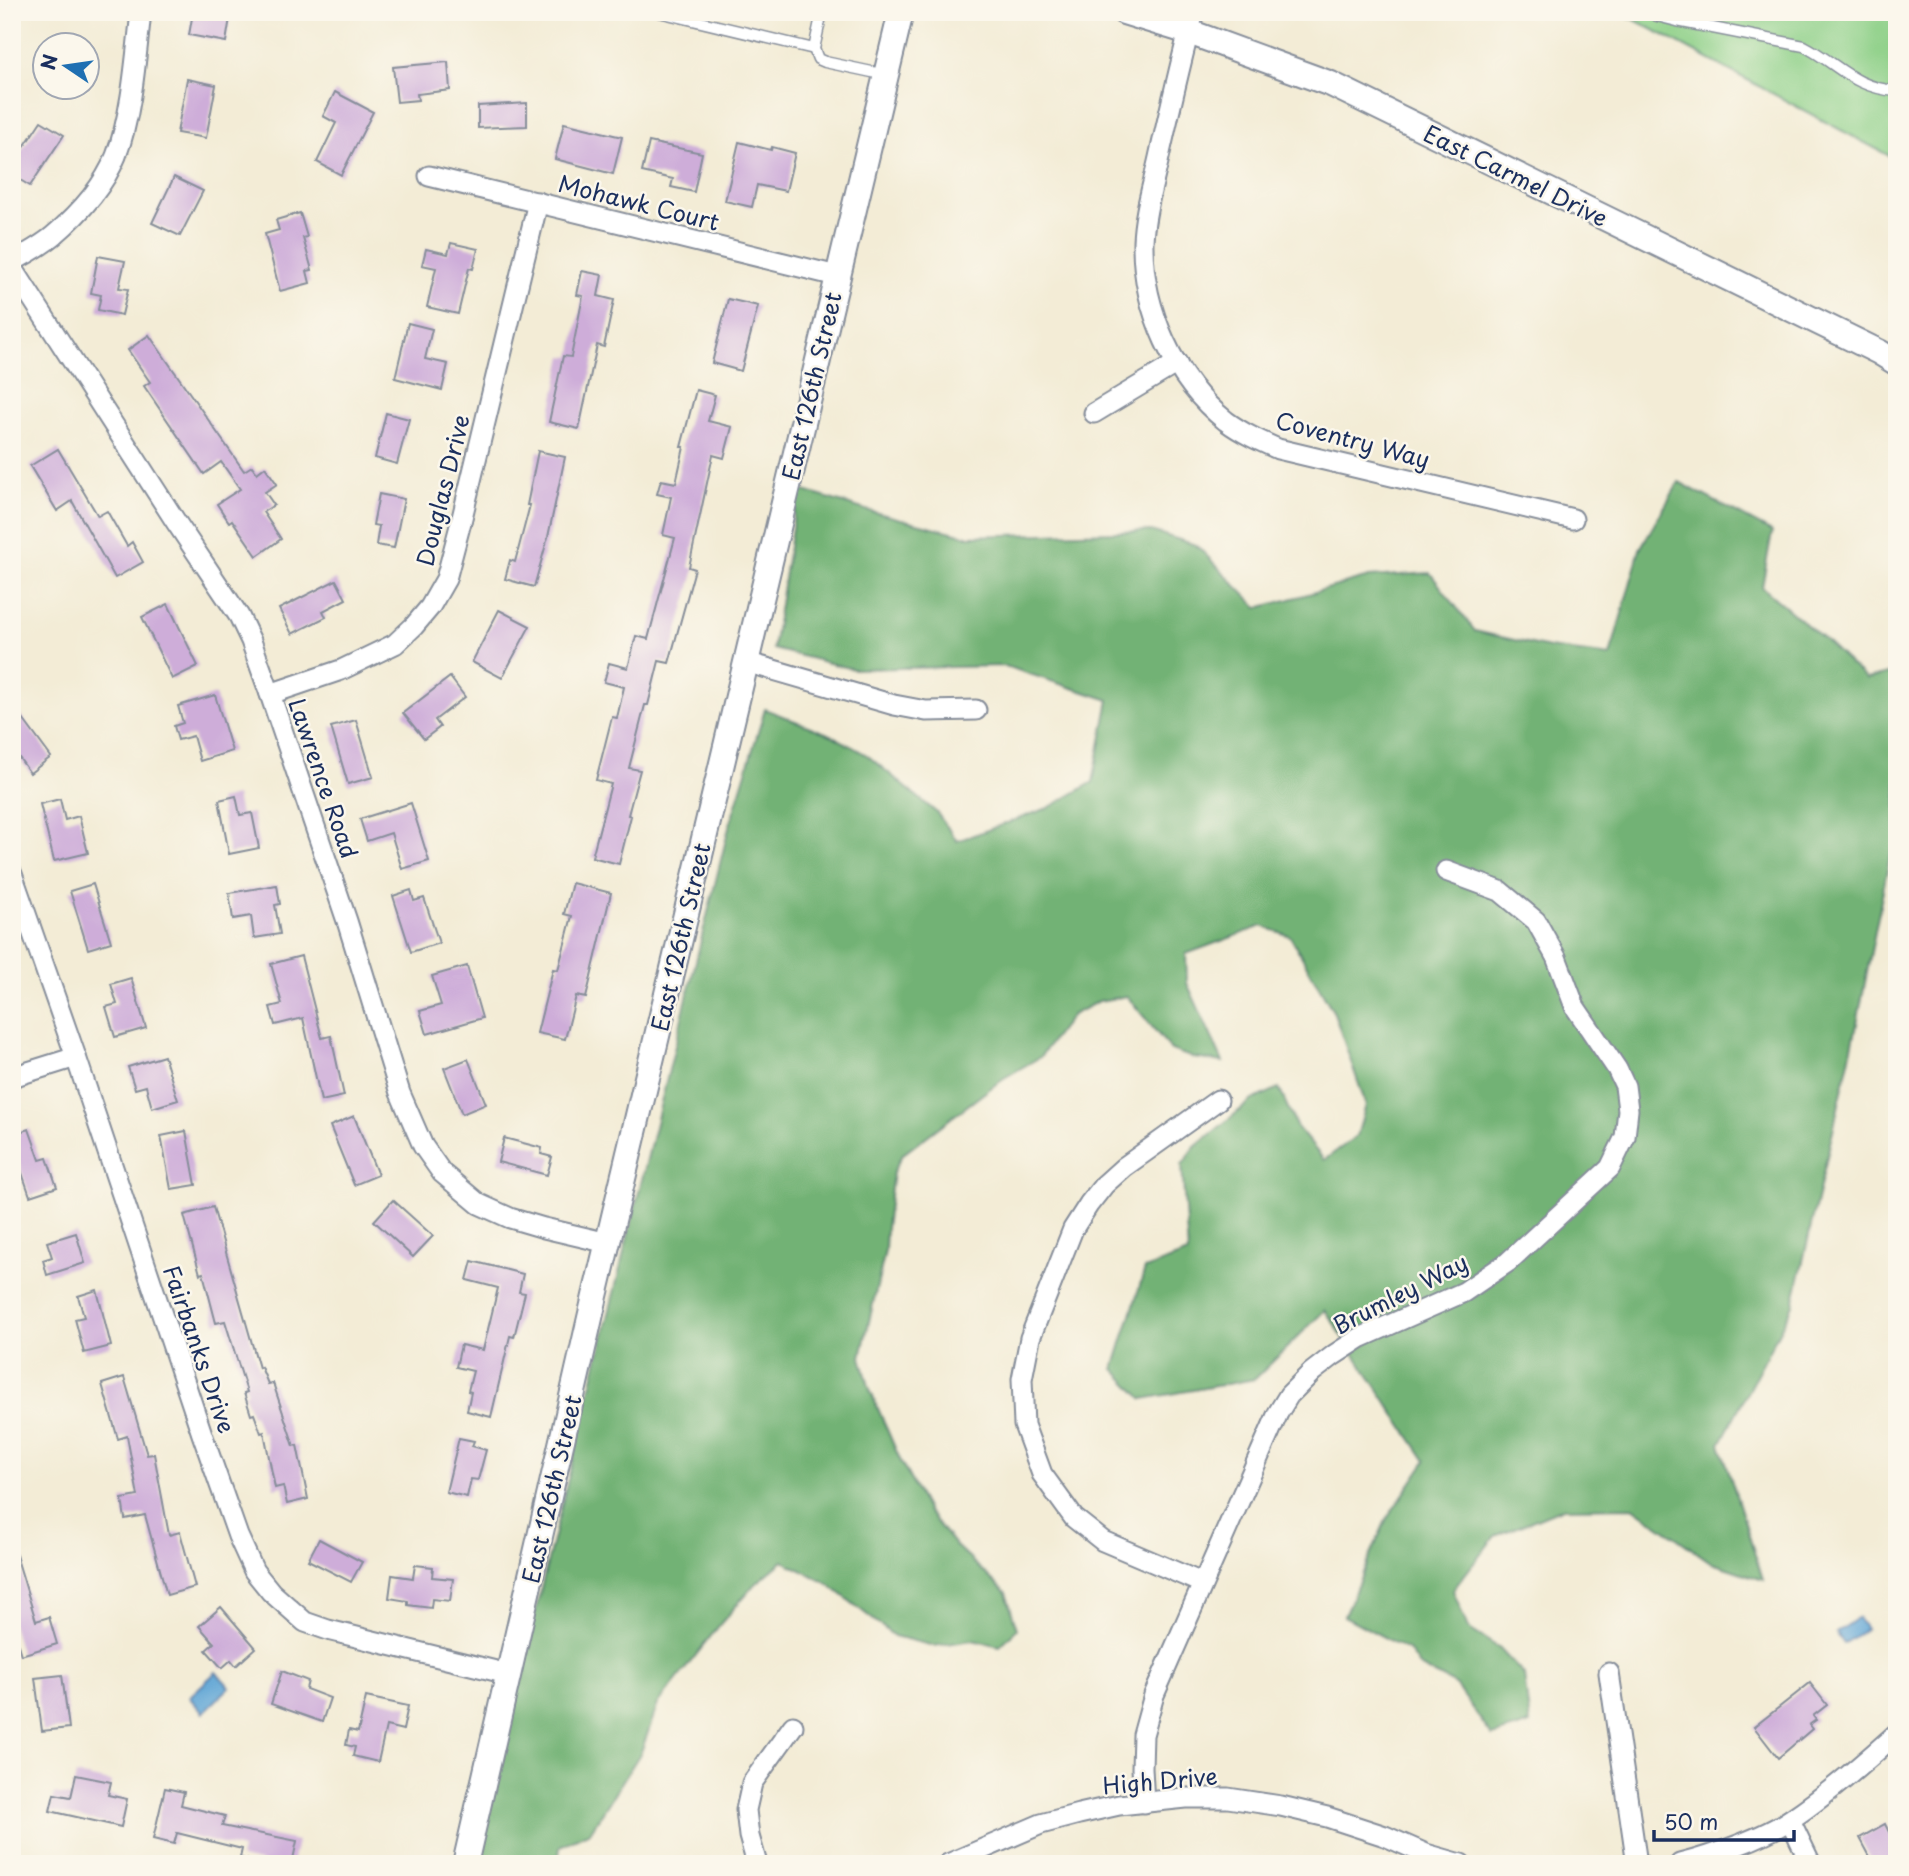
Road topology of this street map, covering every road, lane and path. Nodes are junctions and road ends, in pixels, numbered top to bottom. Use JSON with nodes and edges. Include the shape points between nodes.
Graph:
{"nodes":[{"id":1,"x":141,"y":12,"type":"edge"},
{"id":2,"x":659,"y":12,"type":"edge"},
{"id":3,"x":822,"y":12,"type":"edge"},
{"id":4,"x":901,"y":12,"type":"edge"},
{"id":5,"x":1124,"y":12,"type":"edge"},
{"id":6,"x":1651,"y":12,"type":"edge"},
{"id":7,"x":1191,"y":22,"type":"edge"},
{"id":8,"x":814,"y":49,"type":"junction"},
{"id":9,"x":886,"y":75,"type":"junction"},
{"id":10,"x":1897,"y":91,"type":"edge"},
{"id":11,"x":429,"y":176,"type":"dead end"},
{"id":12,"x":538,"y":202,"type":"junction"},
{"id":13,"x":12,"y":264,"type":"edge"},
{"id":14,"x":838,"y":276,"type":"junction"},
{"id":15,"x":1177,"y":363,"type":"junction"},
{"id":16,"x":1897,"y":363,"type":"edge"},
{"id":17,"x":1094,"y":413,"type":"dead end"},
{"id":18,"x":1573,"y":519,"type":"dead end"},
{"id":19,"x":746,"y":662,"type":"junction"},
{"id":20,"x":270,"y":694,"type":"junction"},
{"id":21,"x":976,"y":710,"type":"dead end"},
{"id":22,"x":1446,"y":871,"type":"dead end"},
{"id":23,"x":12,"y":874,"type":"edge"},
{"id":24,"x":76,"y":1057,"type":"junction"},
{"id":25,"x":12,"y":1077,"type":"edge"},
{"id":26,"x":1218,"y":1100,"type":"dead end"},
{"id":27,"x":608,"y":1243,"type":"junction"},
{"id":28,"x":1202,"y":1583,"type":"junction"},
{"id":29,"x":508,"y":1674,"type":"junction"},
{"id":30,"x":1609,"y":1674,"type":"dead end"},
{"id":31,"x":793,"y":1726,"type":"dead end"},
{"id":32,"x":1897,"y":1732,"type":"edge"},
{"id":33,"x":1144,"y":1803,"type":"junction"},
{"id":34,"x":1790,"y":1820,"type":"junction"},
{"id":35,"x":465,"y":1864,"type":"edge"},
{"id":36,"x":757,"y":1864,"type":"edge"},
{"id":37,"x":948,"y":1864,"type":"edge"},
{"id":38,"x":1461,"y":1864,"type":"edge"},
{"id":39,"x":1637,"y":1864,"type":"edge"},
{"id":40,"x":1680,"y":1864,"type":"edge"},
{"id":41,"x":1811,"y":1864,"type":"edge"}],
"edges":[{"from":1,"to":13,"type":"street","via":[[127,121],[116,156],[79,212]]},
{"from":2,"to":8,"type":"lane"},
{"from":3,"to":8,"type":"lane"},
{"from":4,"to":9,"type":"street","name":"East 126th Street"},
{"from":5,"to":7,"type":"street","name":"East Carmel Drive"},
{"from":6,"to":10,"type":"lane","via":[[1804,46],[1860,82]]},
{"from":7,"to":15,"type":"street","name":"Coventry Way","via":[[1143,242],[1146,287],[1155,321]]},
{"from":7,"to":16,"type":"street","name":"East Carmel Drive","via":[[1331,84]]},
{"from":8,"to":9,"type":"lane","via":[[825,62]]},
{"from":9,"to":14,"type":"street","name":"East 126th Street"},
{"from":11,"to":12,"type":"street","name":"Mohawk Court"},
{"from":12,"to":14,"type":"street","name":"Mohawk Court"},
{"from":12,"to":20,"type":"street","name":"Douglas Drive","via":[[446,579],[430,607],[395,644],[341,670]]},
{"from":13,"to":20,"type":"street","name":"Lawrence Road","via":[[239,616]]},
{"from":14,"to":19,"type":"street","name":"East 126th Street"},
{"from":15,"to":17,"type":"street"},
{"from":15,"to":18,"type":"street","name":"Coventry Way","via":[[1225,420],[1278,449]]},
{"from":19,"to":21,"type":"street","via":[[894,705],[926,711]]},
{"from":19,"to":27,"type":"street","name":"East 126th Street"},
{"from":20,"to":27,"type":"street","name":"Lawrence Road","via":[[400,1093],[423,1146],[442,1173],[479,1203],[522,1222]]},
{"from":22,"to":28,"type":"street","name":"Brumley Way","via":[[1500,891],[1536,921],[1575,1007],[1625,1086],[1625,1137],[1610,1168],[1508,1262],[1464,1292],[1360,1338],[1289,1395]]},
{"from":23,"to":24,"type":"street","name":"Fairbanks Drive"},
{"from":24,"to":25,"type":"street"},
{"from":24,"to":29,"type":"street","name":"Fairbanks Drive","via":[[202,1434],[254,1570],[305,1622]]},
{"from":26,"to":28,"type":"street","via":[[1124,1167],[1089,1204],[1073,1228],[1030,1338],[1022,1379],[1024,1425],[1042,1474],[1074,1518],[1103,1541]]},
{"from":27,"to":29,"type":"street","name":"East 126th Street"},
{"from":28,"to":33,"type":"street","name":"Brumley Way","via":[[1154,1695],[1143,1735]]},
{"from":29,"to":35,"type":"street","name":"East 126th Street"},
{"from":30,"to":39,"type":"street"},
{"from":31,"to":36,"type":"street","via":[[752,1783],[746,1810]]},
{"from":32,"to":34,"type":"street"},
{"from":33,"to":37,"type":"street","name":"High Drive","via":[[1041,1824]]},
{"from":33,"to":38,"type":"street","name":"High Drive","via":[[1228,1798],[1281,1806],[1327,1817]]},
{"from":34,"to":40,"type":"street"},
{"from":34,"to":41,"type":"street"}]}
